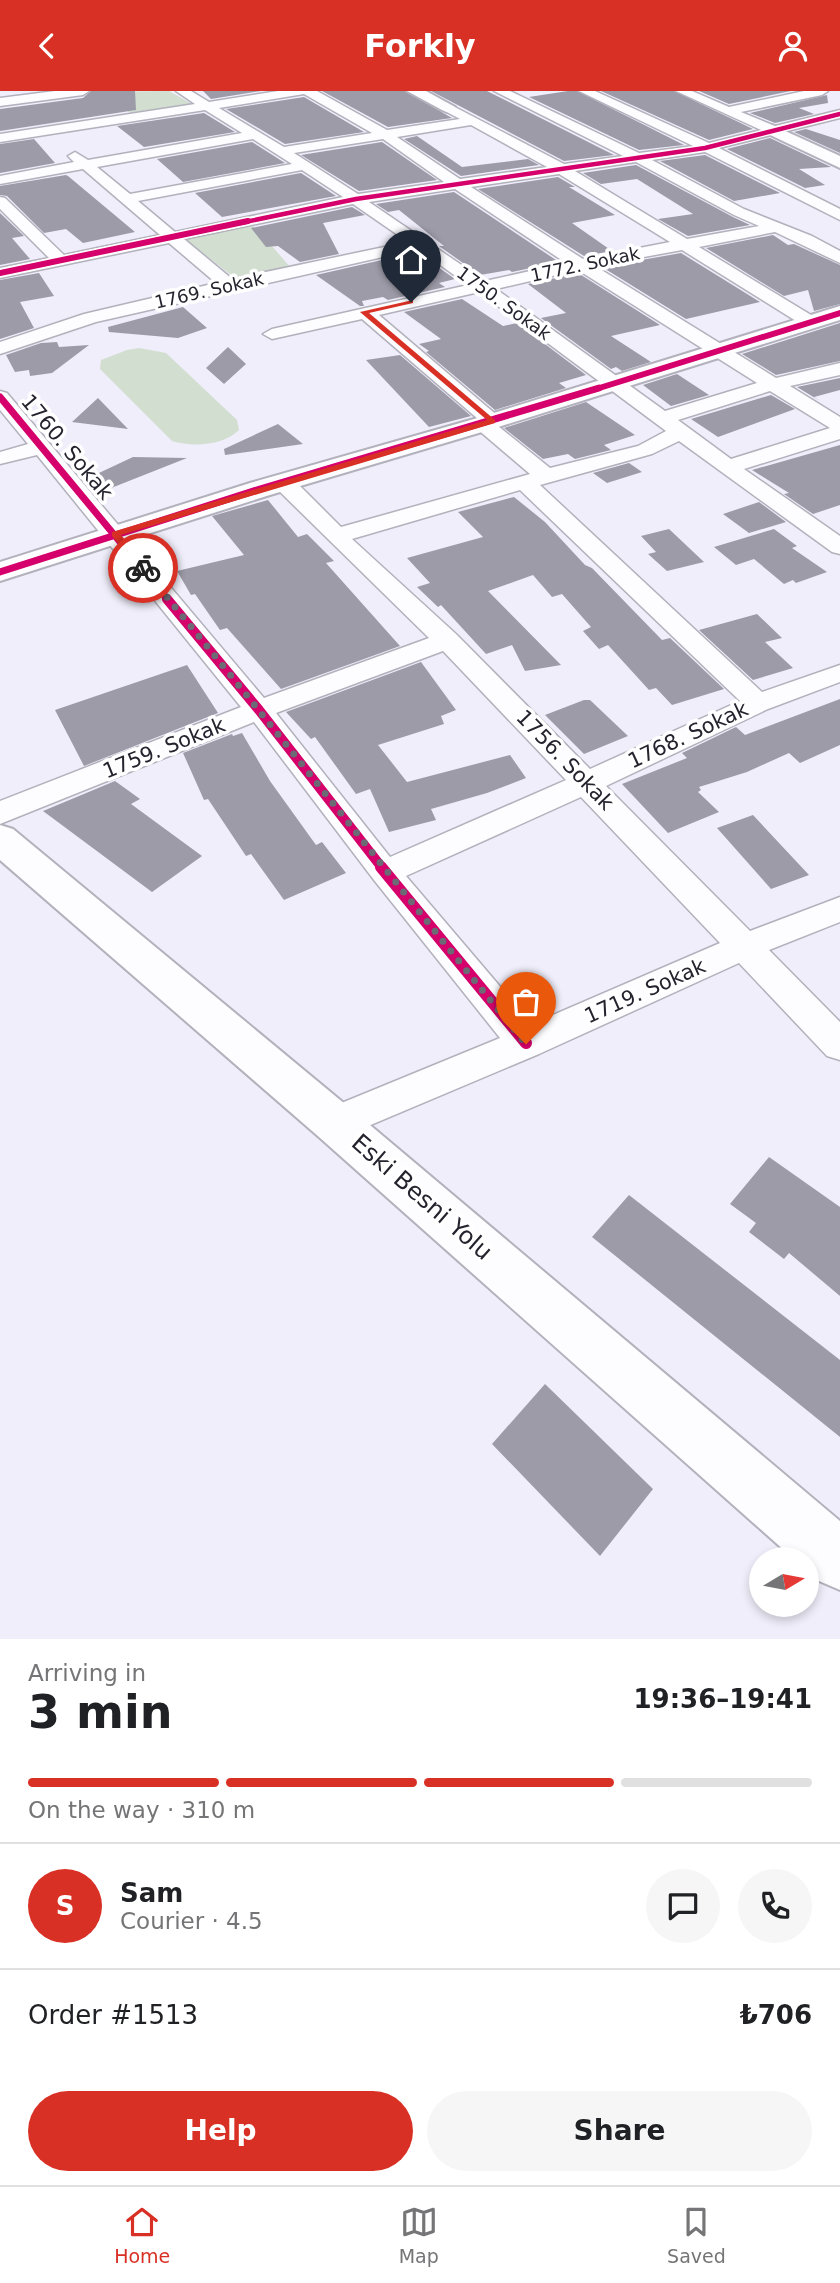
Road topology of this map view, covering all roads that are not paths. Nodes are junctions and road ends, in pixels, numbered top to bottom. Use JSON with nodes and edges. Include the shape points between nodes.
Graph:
{"nodes":[{"id":1,"x":182,"y":91,"type":"edge"},
{"id":2,"x":299,"y":91,"type":"edge"},
{"id":3,"x":308,"y":91,"type":"edge"},
{"id":4,"x":414,"y":91,"type":"edge"},
{"id":5,"x":585,"y":91,"type":"edge"},
{"id":6,"x":682,"y":91,"type":"edge"},
{"id":7,"x":768,"y":91,"type":"edge"},
{"id":8,"x":822,"y":91,"type":"edge"},
{"id":9,"x":530,"y":93,"type":"dead end"},
{"id":10,"x":505,"y":94,"type":"edge"},
{"id":11,"x":93,"y":96,"type":"edge"},
{"id":12,"x":789,"y":98,"type":"junction"},
{"id":13,"x":1,"y":101,"type":"edge"},
{"id":14,"x":207,"y":105,"type":"junction"},
{"id":15,"x":447,"y":107,"type":"junction"},
{"id":16,"x":731,"y":110,"type":"junction"},
{"id":17,"x":840,"y":114,"type":"edge"},
{"id":18,"x":129,"y":118,"type":"junction"},
{"id":19,"x":472,"y":121,"type":"junction"},
{"id":20,"x":772,"y":130,"type":"junction"},
{"id":21,"x":43,"y":132,"type":"junction"},
{"id":22,"x":257,"y":134,"type":"junction"},
{"id":23,"x":384,"y":134,"type":"junction"},
{"id":24,"x":0,"y":138,"type":"edge"},
{"id":25,"x":705,"y":148,"type":"junction"},
{"id":26,"x":283,"y":151,"type":"junction"},
{"id":27,"x":638,"y":158,"type":"junction"},
{"id":28,"x":840,"y":163,"type":"edge"},
{"id":29,"x":86,"y":164,"type":"junction"},
{"id":30,"x":307,"y":165,"type":"junction"},
{"id":31,"x":560,"y":168,"type":"junction"},
{"id":32,"x":0,"y":180,"type":"edge"},
{"id":33,"x":457,"y":184,"type":"junction"},
{"id":34,"x":828,"y":194,"type":"dead end"},
{"id":35,"x":128,"y":198,"type":"junction"},
{"id":36,"x":803,"y":198,"type":"junction"},
{"id":37,"x":356,"y":199,"type":"junction"},
{"id":38,"x":0,"y":201,"type":"edge"},
{"id":39,"x":739,"y":212,"type":"junction"},
{"id":40,"x":840,"y":215,"type":"edge"},
{"id":41,"x":776,"y":227,"type":"junction"},
{"id":42,"x":171,"y":237,"type":"junction"},
{"id":43,"x":421,"y":244,"type":"junction"},
{"id":44,"x":683,"y":244,"type":"junction"},
{"id":45,"x":840,"y":258,"type":"edge"},
{"id":46,"x":60,"y":260,"type":"junction"},
{"id":47,"x":582,"y":264,"type":"junction"},
{"id":48,"x":0,"y":273,"type":"edge"},
{"id":49,"x":229,"y":285,"type":"junction"},
{"id":50,"x":481,"y":286,"type":"junction"},
{"id":51,"x":364,"y":312,"type":"junction"},
{"id":52,"x":840,"y":313,"type":"edge"},
{"id":53,"x":810,"y":322,"type":"junction"},
{"id":54,"x":272,"y":334,"type":"dead end"},
{"id":55,"x":0,"y":348,"type":"edge"},
{"id":56,"x":716,"y":350,"type":"junction"},
{"id":57,"x":840,"y":369,"type":"edge"},
{"id":58,"x":612,"y":382,"type":"junction"},
{"id":59,"x":773,"y":384,"type":"junction"},
{"id":60,"x":0,"y":397,"type":"edge"},
{"id":61,"x":487,"y":423,"type":"junction"},
{"id":62,"x":673,"y":424,"type":"junction"},
{"id":63,"x":840,"y":426,"type":"edge"},
{"id":64,"x":840,"y":432,"type":"edge"},
{"id":65,"x":42,"y":447,"type":"junction"},
{"id":66,"x":0,"y":459,"type":"edge"},
{"id":67,"x":727,"y":467,"type":"junction"},
{"id":68,"x":536,"y":479,"type":"junction"},
{"id":69,"x":283,"y":482,"type":"junction"},
{"id":70,"x":115,"y":534,"type":"junction"},
{"id":71,"x":336,"y":537,"type":"junction"},
{"id":72,"x":840,"y":547,"type":"edge"},
{"id":73,"x":0,"y":572,"type":"edge"},
{"id":74,"x":447,"y":640,"type":"junction"},
{"id":75,"x":840,"y":673,"type":"edge"},
{"id":76,"x":758,"y":703,"type":"junction"},
{"id":77,"x":259,"y":710,"type":"junction"},
{"id":78,"x":588,"y":782,"type":"junction"},
{"id":79,"x":0,"y":813,"type":"edge"},
{"id":80,"x":0,"y":839,"type":"edge"},
{"id":81,"x":385,"y":871,"type":"junction"},
{"id":82,"x":840,"y":909,"type":"edge"},
{"id":83,"x":743,"y":947,"type":"junction"},
{"id":84,"x":526,"y":1044,"type":"junction"},
{"id":85,"x":840,"y":1045,"type":"edge"},
{"id":86,"x":335,"y":1123,"type":"junction"},
{"id":87,"x":840,"y":1560,"type":"edge"}],
"edges":[{"from":1,"to":14,"type":"street","name":"1750. Sokak"},
{"from":2,"to":14,"type":"street"},
{"from":3,"to":23,"type":"street"},
{"from":4,"to":15,"type":"street"},
{"from":5,"to":25,"type":"street"},
{"from":6,"to":16,"type":"street"},
{"from":7,"to":12,"type":"street"},
{"from":8,"to":12,"type":"street"},
{"from":9,"to":10,"type":"street"},
{"from":10,"to":15,"type":"street"},
{"from":10,"to":27,"type":"street"},
{"from":11,"to":13,"type":"street"},
{"from":11,"to":18,"type":"street"},
{"from":12,"to":16,"type":"street"},
{"from":14,"to":18,"type":"street"},
{"from":14,"to":22,"type":"street","name":"1750. Sokak"},
{"from":15,"to":19,"type":"street"},
{"from":16,"to":20,"type":"street"},
{"from":17,"to":20,"type":"street"},
{"from":18,"to":21,"type":"street"},
{"from":19,"to":23,"type":"street"},
{"from":19,"to":31,"type":"street"},
{"from":20,"to":25,"type":"street"},
{"from":20,"to":28,"type":"street"},
{"from":21,"to":24,"type":"street"},
{"from":21,"to":29,"type":"street"},
{"from":22,"to":26,"type":"street","name":"1750. Sokak"},
{"from":22,"to":29,"type":"street"},
{"from":23,"to":26,"type":"street"},
{"from":23,"to":33,"type":"street"},
{"from":25,"to":27,"type":"street"},
{"from":25,"to":36,"type":"street"},
{"from":26,"to":30,"type":"street","name":"1750. Sokak"},
{"from":27,"to":31,"type":"street"},
{"from":27,"to":39,"type":"street"},
{"from":29,"to":32,"type":"street"},
{"from":29,"to":35,"type":"street"},
{"from":30,"to":35,"type":"street"},
{"from":30,"to":37,"type":"street","name":"1750. Sokak"},
{"from":31,"to":33,"type":"street"},
{"from":31,"to":44,"type":"street"},
{"from":33,"to":37,"type":"street"},
{"from":33,"to":47,"type":"street"},
{"from":34,"to":36,"type":"street"},
{"from":35,"to":42,"type":"street"},
{"from":36,"to":39,"type":"street"},
{"from":36,"to":40,"type":"street"},
{"from":37,"to":42,"type":"street"},
{"from":37,"to":43,"type":"street","name":"1750. Sokak"},
{"from":38,"to":46,"type":"street"},
{"from":39,"to":41,"type":"street"},
{"from":41,"to":44,"type":"street","name":"1772. Sokak"},
{"from":41,"to":45,"type":"street"},
{"from":42,"to":46,"type":"street"},
{"from":42,"to":49,"type":"street"},
{"from":43,"to":49,"type":"street","name":"1769. Sokak"},
{"from":43,"to":50,"type":"street","name":"1750. Sokak"},
{"from":44,"to":47,"type":"street","name":"1772. Sokak"},
{"from":44,"to":53,"type":"street"},
{"from":46,"to":48,"type":"street"},
{"from":47,"to":50,"type":"street","name":"1772. Sokak"},
{"from":47,"to":56,"type":"street"},
{"from":49,"to":55,"type":"street","name":"1769. Sokak","via":[[90,319]]},
{"from":50,"to":51,"type":"street","name":"1772. Sokak"},
{"from":50,"to":58,"type":"street","name":"1750. Sokak"},
{"from":51,"to":54,"type":"street","name":"1772. Sokak"},
{"from":51,"to":61,"type":"street"},
{"from":52,"to":53,"type":"street"},
{"from":53,"to":56,"type":"street"},
{"from":56,"to":58,"type":"street"},
{"from":56,"to":59,"type":"street"},
{"from":57,"to":59,"type":"street"},
{"from":58,"to":61,"type":"street"},
{"from":58,"to":62,"type":"street","name":"1750. Sokak"},
{"from":59,"to":62,"type":"street"},
{"from":59,"to":63,"type":"street"},
{"from":60,"to":65,"type":"street","name":"1760. Sokak"},
{"from":61,"to":68,"type":"street"},
{"from":61,"to":69,"type":"street"},
{"from":62,"to":67,"type":"street","name":"1750. Sokak"},
{"from":62,"to":68,"type":"street","via":[[645,450]]},
{"from":64,"to":67,"type":"street"},
{"from":65,"to":66,"type":"street"},
{"from":65,"to":70,"type":"street","name":"1760. Sokak"},
{"from":67,"to":72,"type":"street","name":"1750. Sokak"},
{"from":68,"to":71,"type":"street"},
{"from":68,"to":76,"type":"street"},
{"from":69,"to":70,"type":"street"},
{"from":69,"to":71,"type":"street","name":"1756. Sokak"},
{"from":70,"to":73,"type":"street"},
{"from":70,"to":77,"type":"street","name":"1760. Sokak"},
{"from":71,"to":74,"type":"street","name":"1756. Sokak"},
{"from":74,"to":77,"type":"street","name":"1759. Sokak"},
{"from":74,"to":78,"type":"street","name":"1756. Sokak"},
{"from":75,"to":76,"type":"street","name":"1768. Sokak"},
{"from":76,"to":78,"type":"street","name":"1768. Sokak"},
{"from":77,"to":79,"type":"street","name":"1759. Sokak"},
{"from":77,"to":81,"type":"street","name":"1760. Sokak"},
{"from":78,"to":81,"type":"street","name":"1768. Sokak"},
{"from":78,"to":83,"type":"street","name":"1756. Sokak"},
{"from":80,"to":86,"type":"street","name":"Eski Besni Yolu"},
{"from":81,"to":84,"type":"street","name":"1760. Sokak"},
{"from":82,"to":83,"type":"street","name":"1719. Sokak"},
{"from":83,"to":84,"type":"street","name":"1719. Sokak"},
{"from":83,"to":85,"type":"street","name":"1756. Sokak"},
{"from":84,"to":86,"type":"street","name":"1719. Sokak"},
{"from":86,"to":87,"type":"street","name":"Eski Besni Yolu"}]}
